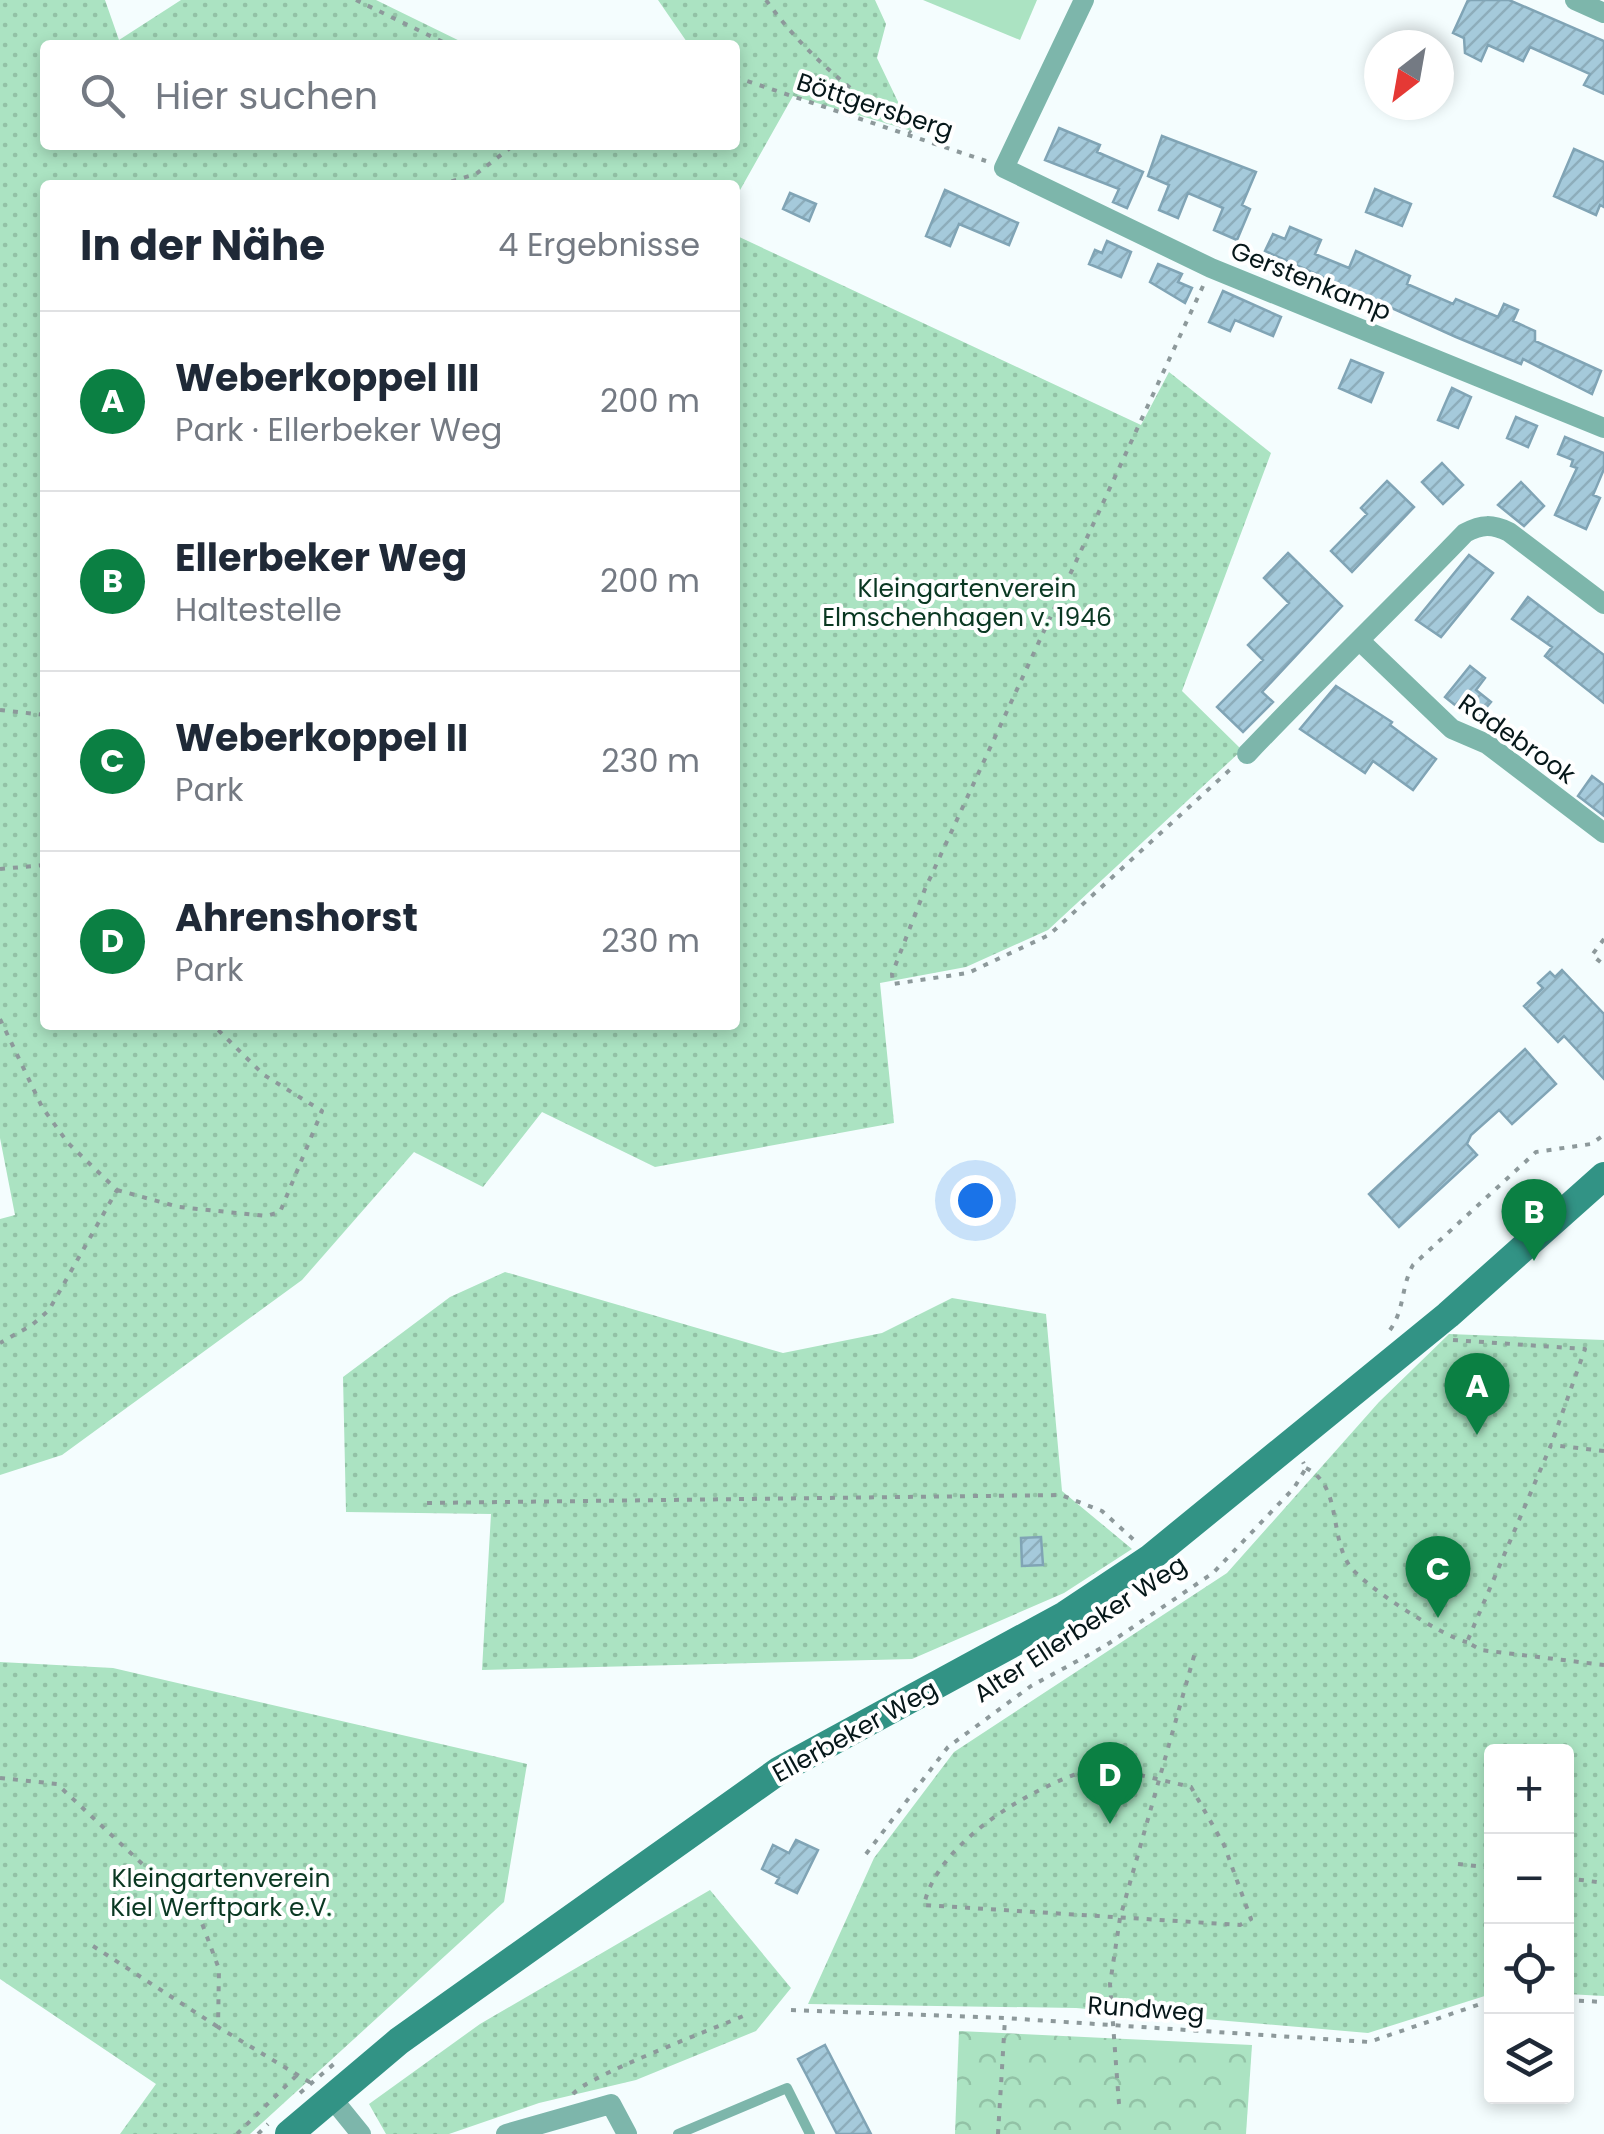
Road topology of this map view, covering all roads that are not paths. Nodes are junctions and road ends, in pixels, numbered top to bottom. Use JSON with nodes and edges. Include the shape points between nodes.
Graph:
{"nodes":[{"id":1,"x":1084,"y":0,"type":"edge"},
{"id":2,"x":1575,"y":0,"type":"edge"},
{"id":3,"x":1604,"y":13,"type":"edge"},
{"id":4,"x":1604,"y":428,"type":"edge"},
{"id":5,"x":1604,"y":604,"type":"edge"},
{"id":6,"x":1360,"y":641,"type":"junction"},
{"id":7,"x":1247,"y":754,"type":"road end"},
{"id":8,"x":1604,"y":833,"type":"edge"},
{"id":9,"x":1604,"y":1176,"type":"edge"},
{"id":10,"x":331,"y":2097,"type":"junction"},
{"id":11,"x":280,"y":2128,"type":"edge"},
{"id":12,"x":361,"y":2134,"type":"edge"},
{"id":13,"x":506,"y":2134,"type":"edge"},
{"id":14,"x":627,"y":2134,"type":"edge"},
{"id":15,"x":678,"y":2134,"type":"edge"},
{"id":16,"x":810,"y":2134,"type":"edge"}],
"edges":[{"from":1,"to":4,"type":"street","name":"Gerstenkamp","via":[[1004,168],[1211,268]]},
{"from":2,"to":3,"type":"street"},
{"from":5,"to":6,"type":"street","via":[[1509,532],[1479,526]]},
{"from":6,"to":7,"type":"street"},
{"from":6,"to":8,"type":"street","name":"Radebrook","via":[[1452,729],[1487,744]]},
{"from":9,"to":10,"type":"street","name":"Ellerbeker Weg","via":[[1300,1457],[1048,1624],[780,1770],[398,2042]]},
{"from":10,"to":11,"type":"street","name":"Ellerbeker Weg"},
{"from":10,"to":12,"type":"street"},
{"from":13,"to":14,"type":"street","via":[[611,2104]]},
{"from":15,"to":16,"type":"lane","via":[[787,2088]]}]}
